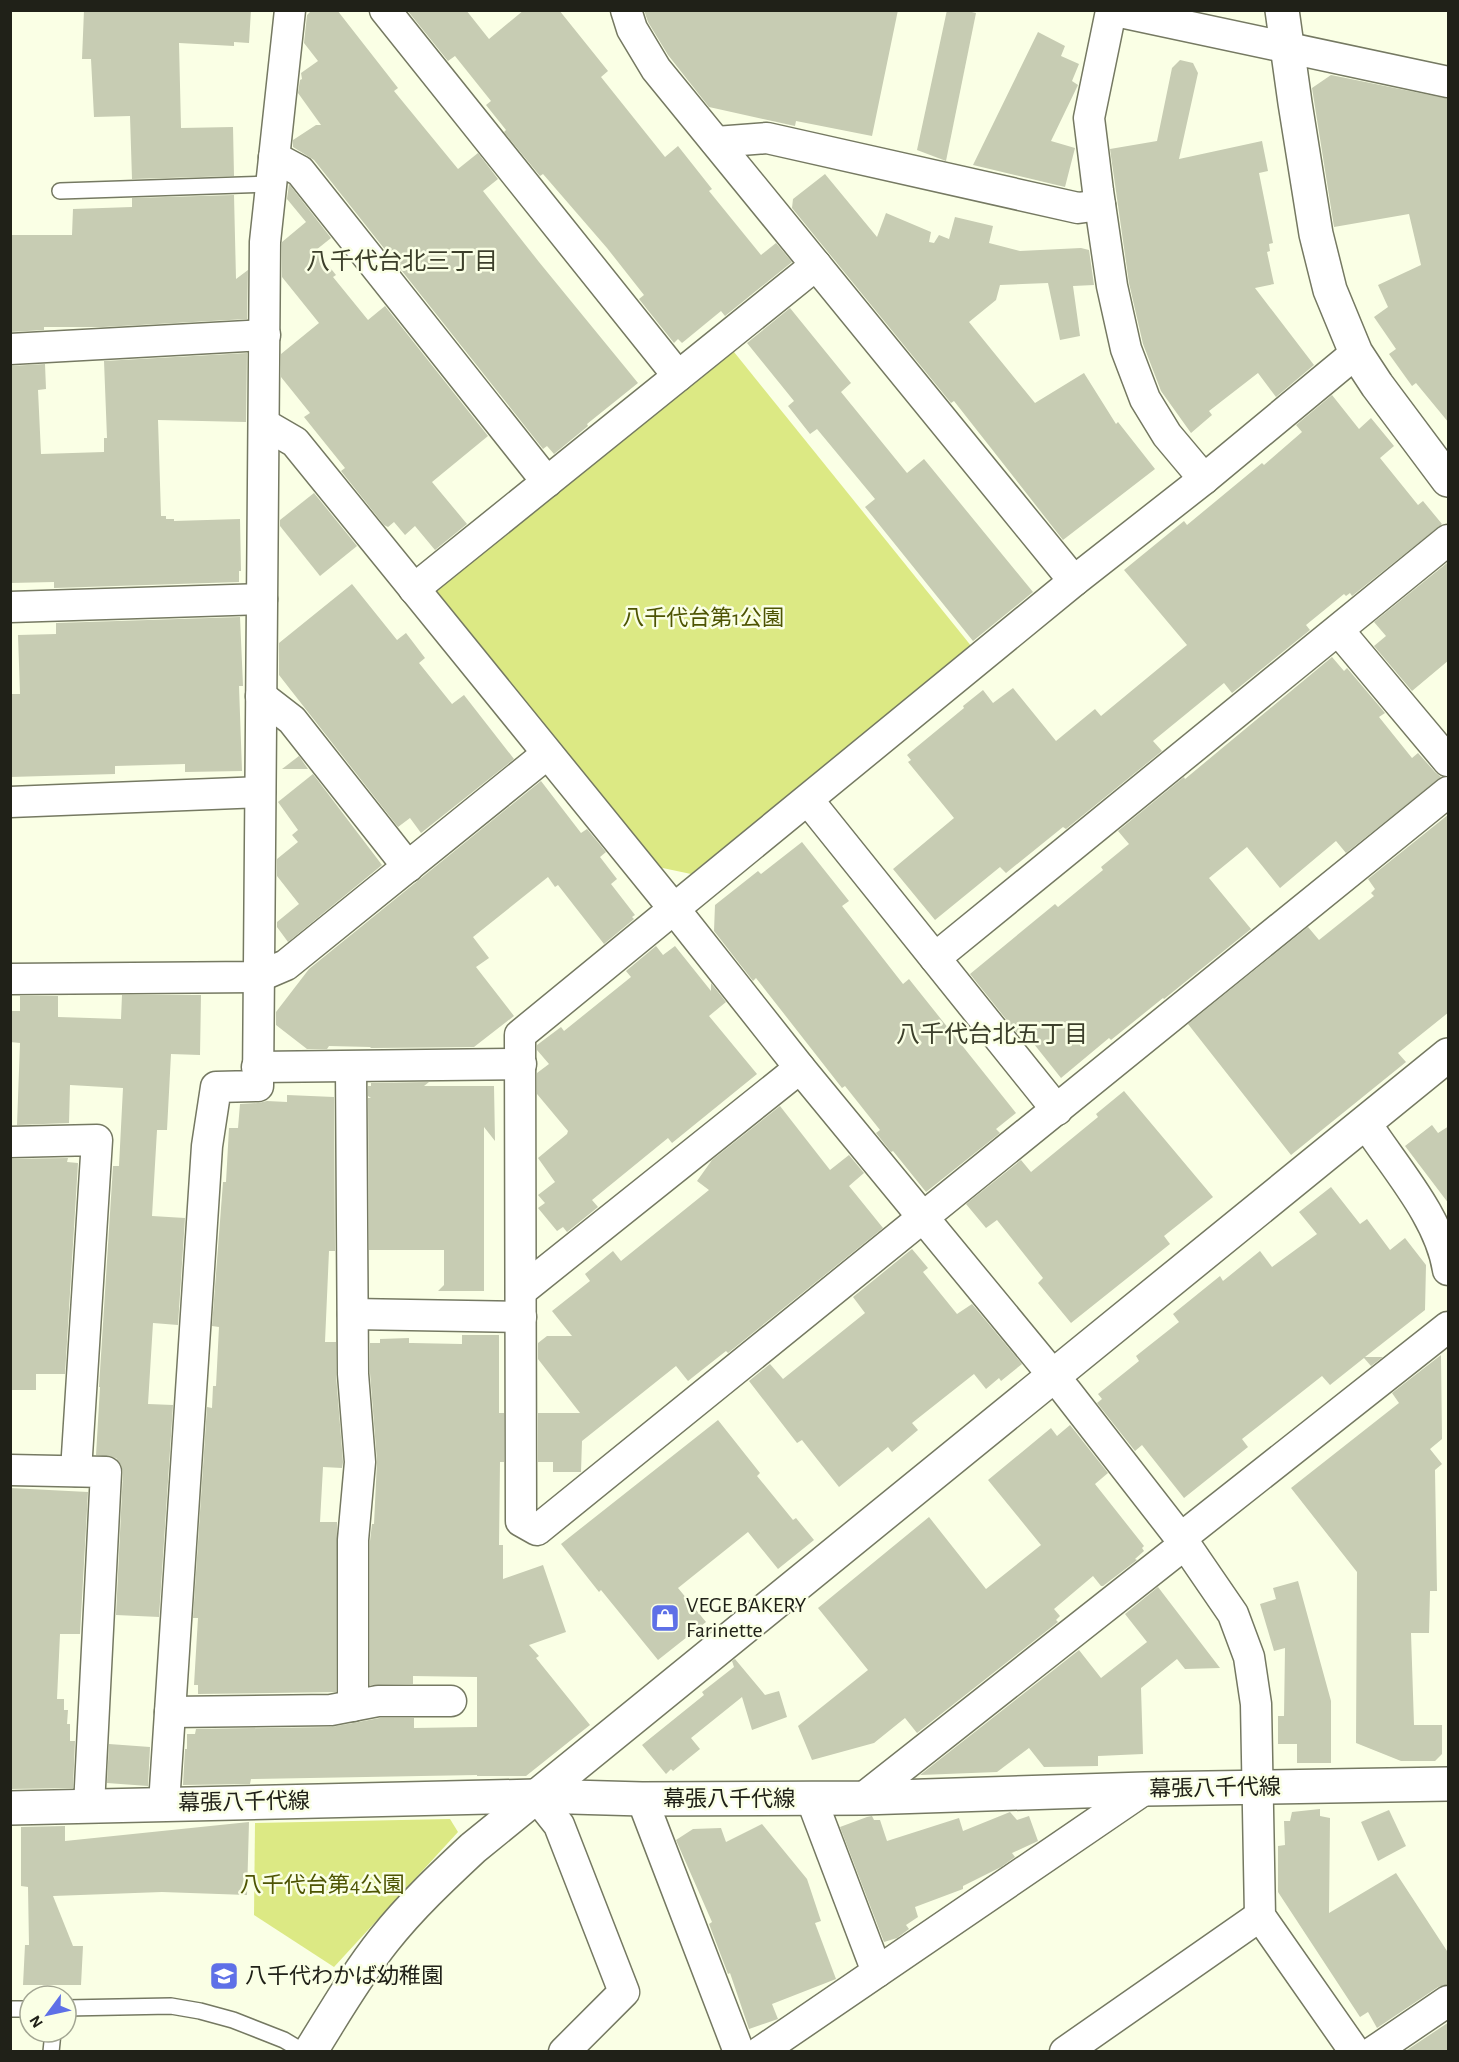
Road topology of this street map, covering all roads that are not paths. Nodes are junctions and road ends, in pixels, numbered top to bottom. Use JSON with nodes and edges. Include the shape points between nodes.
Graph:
{"nodes":[{"id":1,"x":290,"y":10,"type":"edge"},
{"id":2,"x":385,"y":10,"type":"edge"},
{"id":3,"x":626,"y":10,"type":"edge"},
{"id":4,"x":1111,"y":10,"type":"edge"},
{"id":5,"x":1282,"y":10,"type":"edge"},
{"id":6,"x":1287,"y":48,"type":"junction"},
{"id":7,"x":1449,"y":82,"type":"edge"},
{"id":8,"x":716,"y":142,"type":"junction"},
{"id":9,"x":273,"y":170,"type":"junction"},
{"id":10,"x":60,"y":191,"type":"dead end"},
{"id":11,"x":1100,"y":205,"type":"junction"},
{"id":12,"x":816,"y":265,"type":"junction"},
{"id":13,"x":265,"y":335,"type":"junction"},
{"id":14,"x":10,"y":349,"type":"edge"},
{"id":15,"x":1356,"y":353,"type":"junction"},
{"id":16,"x":678,"y":376,"type":"junction"},
{"id":17,"x":264,"y":424,"type":"junction"},
{"id":18,"x":1204,"y":479,"type":"junction"},
{"id":19,"x":1449,"y":480,"type":"edge"},
{"id":20,"x":547,"y":482,"type":"junction"},
{"id":21,"x":1449,"y":540,"type":"edge"},
{"id":22,"x":1074,"y":581,"type":"junction"},
{"id":23,"x":414,"y":589,"type":"junction"},
{"id":24,"x":262,"y":599,"type":"junction"},
{"id":25,"x":10,"y":607,"type":"edge"},
{"id":26,"x":1339,"y":631,"type":"junction"},
{"id":27,"x":261,"y":696,"type":"junction"},
{"id":28,"x":547,"y":754,"type":"junction"},
{"id":29,"x":1449,"y":761,"type":"edge"},
{"id":30,"x":260,"y":792,"type":"junction"},
{"id":31,"x":1449,"y":792,"type":"edge"},
{"id":32,"x":808,"y":800,"type":"junction"},
{"id":33,"x":10,"y":802,"type":"edge"},
{"id":34,"x":408,"y":867,"type":"junction"},
{"id":35,"x":675,"y":910,"type":"junction"},
{"id":36,"x":935,"y":958,"type":"junction"},
{"id":37,"x":258,"y":977,"type":"junction"},
{"id":38,"x":10,"y":979,"type":"edge"},
{"id":39,"x":1449,"y":1054,"type":"edge"},
{"id":40,"x":521,"y":1064,"type":"junction"},
{"id":41,"x":351,"y":1066,"type":"junction"},
{"id":42,"x":258,"y":1067,"type":"junction"},
{"id":43,"x":800,"y":1068,"type":"junction"},
{"id":44,"x":1057,"y":1110,"type":"junction"},
{"id":45,"x":1365,"y":1122,"type":"junction"},
{"id":46,"x":10,"y":1142,"type":"edge"},
{"id":47,"x":924,"y":1219,"type":"junction"},
{"id":48,"x":1449,"y":1270,"type":"edge"},
{"id":49,"x":521,"y":1304,"type":"junction"},
{"id":50,"x":353,"y":1314,"type":"junction"},
{"id":51,"x":1449,"y":1327,"type":"edge"},
{"id":52,"x":1053,"y":1376,"type":"junction"},
{"id":53,"x":10,"y":1470,"type":"edge"},
{"id":54,"x":76,"y":1471,"type":"junction"},
{"id":55,"x":1183,"y":1541,"type":"junction"},
{"id":56,"x":451,"y":1701,"type":"dead end"},
{"id":57,"x":353,"y":1706,"type":"junction"},
{"id":58,"x":170,"y":1712,"type":"junction"},
{"id":59,"x":1449,"y":1784,"type":"edge"},
{"id":60,"x":1257,"y":1788,"type":"junction"},
{"id":61,"x":1145,"y":1789,"type":"junction"},
{"id":62,"x":536,"y":1796,"type":"junction"},
{"id":63,"x":811,"y":1798,"type":"junction"},
{"id":64,"x":863,"y":1798,"type":"junction"},
{"id":65,"x":642,"y":1799,"type":"junction"},
{"id":66,"x":164,"y":1804,"type":"junction"},
{"id":67,"x":89,"y":1806,"type":"junction"},
{"id":68,"x":10,"y":1808,"type":"edge"},
{"id":69,"x":1260,"y":1916,"type":"junction"},
{"id":70,"x":877,"y":1972,"type":"junction"},
{"id":71,"x":1449,"y":2001,"type":"edge"},
{"id":72,"x":78,"y":2008,"type":"edge"},
{"id":73,"x":304,"y":2052,"type":"edge"},
{"id":74,"x":310,"y":2052,"type":"edge"},
{"id":75,"x":564,"y":2052,"type":"edge"},
{"id":76,"x":739,"y":2052,"type":"edge"},
{"id":77,"x":760,"y":2052,"type":"edge"},
{"id":78,"x":1065,"y":2052,"type":"edge"},
{"id":79,"x":1355,"y":2052,"type":"edge"},
{"id":80,"x":1373,"y":2052,"type":"edge"}],
"edges":[{"from":1,"to":9,"type":"street"},
{"from":2,"to":16,"type":"street"},
{"from":3,"to":8,"type":"street","via":[[632,29],[656,69]]},
{"from":4,"to":6,"type":"street"},
{"from":4,"to":11,"type":"street","via":[[1089,118]]},
{"from":5,"to":6,"type":"street"},
{"from":6,"to":7,"type":"street","via":[[1400,65]]},
{"from":6,"to":15,"type":"street","via":[[1316,234],[1330,290]]},
{"from":8,"to":11,"type":"street","via":[[767,138],[1078,208]]},
{"from":8,"to":12,"type":"street"},
{"from":9,"to":10,"type":"lane"},
{"from":9,"to":13,"type":"street","via":[[265,242]]},
{"from":9,"to":20,"type":"street","via":[[300,171]]},
{"from":11,"to":18,"type":"street","via":[[1126,349],[1146,399],[1167,435]]},
{"from":12,"to":16,"type":"street"},
{"from":12,"to":22,"type":"street"},
{"from":13,"to":14,"type":"street"},
{"from":13,"to":17,"type":"street"},
{"from":15,"to":18,"type":"street"},
{"from":15,"to":19,"type":"street"},
{"from":16,"to":20,"type":"street"},
{"from":17,"to":23,"type":"street","via":[[295,442]]},
{"from":17,"to":24,"type":"street"},
{"from":18,"to":22,"type":"street"},
{"from":20,"to":23,"type":"street"},
{"from":21,"to":26,"type":"street"},
{"from":22,"to":32,"type":"street"},
{"from":23,"to":28,"type":"street"},
{"from":24,"to":25,"type":"street"},
{"from":24,"to":27,"type":"street"},
{"from":26,"to":29,"type":"street"},
{"from":26,"to":36,"type":"street"},
{"from":27,"to":30,"type":"street"},
{"from":27,"to":34,"type":"street","via":[[292,720]]},
{"from":28,"to":34,"type":"street"},
{"from":28,"to":35,"type":"street"},
{"from":30,"to":33,"type":"street"},
{"from":30,"to":37,"type":"street"},
{"from":31,"to":44,"type":"street"},
{"from":32,"to":35,"type":"street"},
{"from":32,"to":36,"type":"street"},
{"from":34,"to":37,"type":"street","via":[[286,965]]},
{"from":35,"to":40,"type":"street","via":[[520,1035]]},
{"from":35,"to":43,"type":"street"},
{"from":36,"to":44,"type":"street"},
{"from":37,"to":38,"type":"street"},
{"from":37,"to":42,"type":"street"},
{"from":39,"to":45,"type":"street"},
{"from":40,"to":41,"type":"street"},
{"from":40,"to":49,"type":"street"},
{"from":41,"to":42,"type":"street"},
{"from":41,"to":50,"type":"street"},
{"from":42,"to":58,"type":"street","via":[[258,1086],[216,1087],[207,1146]]},
{"from":43,"to":47,"type":"street"},
{"from":43,"to":49,"type":"street"},
{"from":44,"to":47,"type":"street"},
{"from":45,"to":48,"type":"street","via":[[1430,1218]]},
{"from":45,"to":52,"type":"street"},
{"from":46,"to":54,"type":"street","via":[[97,1140]]},
{"from":47,"to":49,"type":"street","via":[[537,1530],[521,1521]]},
{"from":47,"to":52,"type":"street"},
{"from":49,"to":50,"type":"street"},
{"from":50,"to":57,"type":"street","via":[[360,1462],[353,1540]]},
{"from":51,"to":55,"type":"street"},
{"from":52,"to":55,"type":"street"},
{"from":52,"to":62,"type":"street"},
{"from":53,"to":54,"type":"street"},
{"from":54,"to":67,"type":"street","via":[[106,1472]]},
{"from":55,"to":60,"type":"street","via":[[1233,1614],[1249,1657],[1256,1704]]},
{"from":55,"to":64,"type":"street"},
{"from":56,"to":57,"type":"street","via":[[378,1701]]},
{"from":57,"to":58,"type":"street","via":[[331,1710]]},
{"from":58,"to":66,"type":"street"},
{"from":59,"to":60,"type":"street","name":"幕張八千代線"},
{"from":60,"to":61,"type":"street","name":"幕張八千代線"},
{"from":60,"to":69,"type":"street"},
{"from":61,"to":64,"type":"street","name":"幕張八千代線"},
{"from":61,"to":70,"type":"street"},
{"from":62,"to":65,"type":"street","name":"幕張八千代線"},
{"from":62,"to":66,"type":"street","name":"幕張八千代線"},
{"from":62,"to":74,"type":"street","via":[[464,1857],[398,1924],[344,1995]]},
{"from":62,"to":75,"type":"street","via":[[559,1825],[624,1992]]},
{"from":63,"to":64,"type":"street","name":"幕張八千代線"},
{"from":63,"to":65,"type":"street","name":"幕張八千代線"},
{"from":63,"to":70,"type":"street"},
{"from":65,"to":76,"type":"street"},
{"from":66,"to":67,"type":"street","name":"幕張八千代線"},
{"from":67,"to":68,"type":"street","name":"幕張八千代線"},
{"from":69,"to":78,"type":"street"},
{"from":69,"to":79,"type":"street"},
{"from":70,"to":77,"type":"street"},
{"from":71,"to":80,"type":"street"},
{"from":72,"to":73,"type":"lane","via":[[171,2006],[200,2011],[284,2040]]}]}
